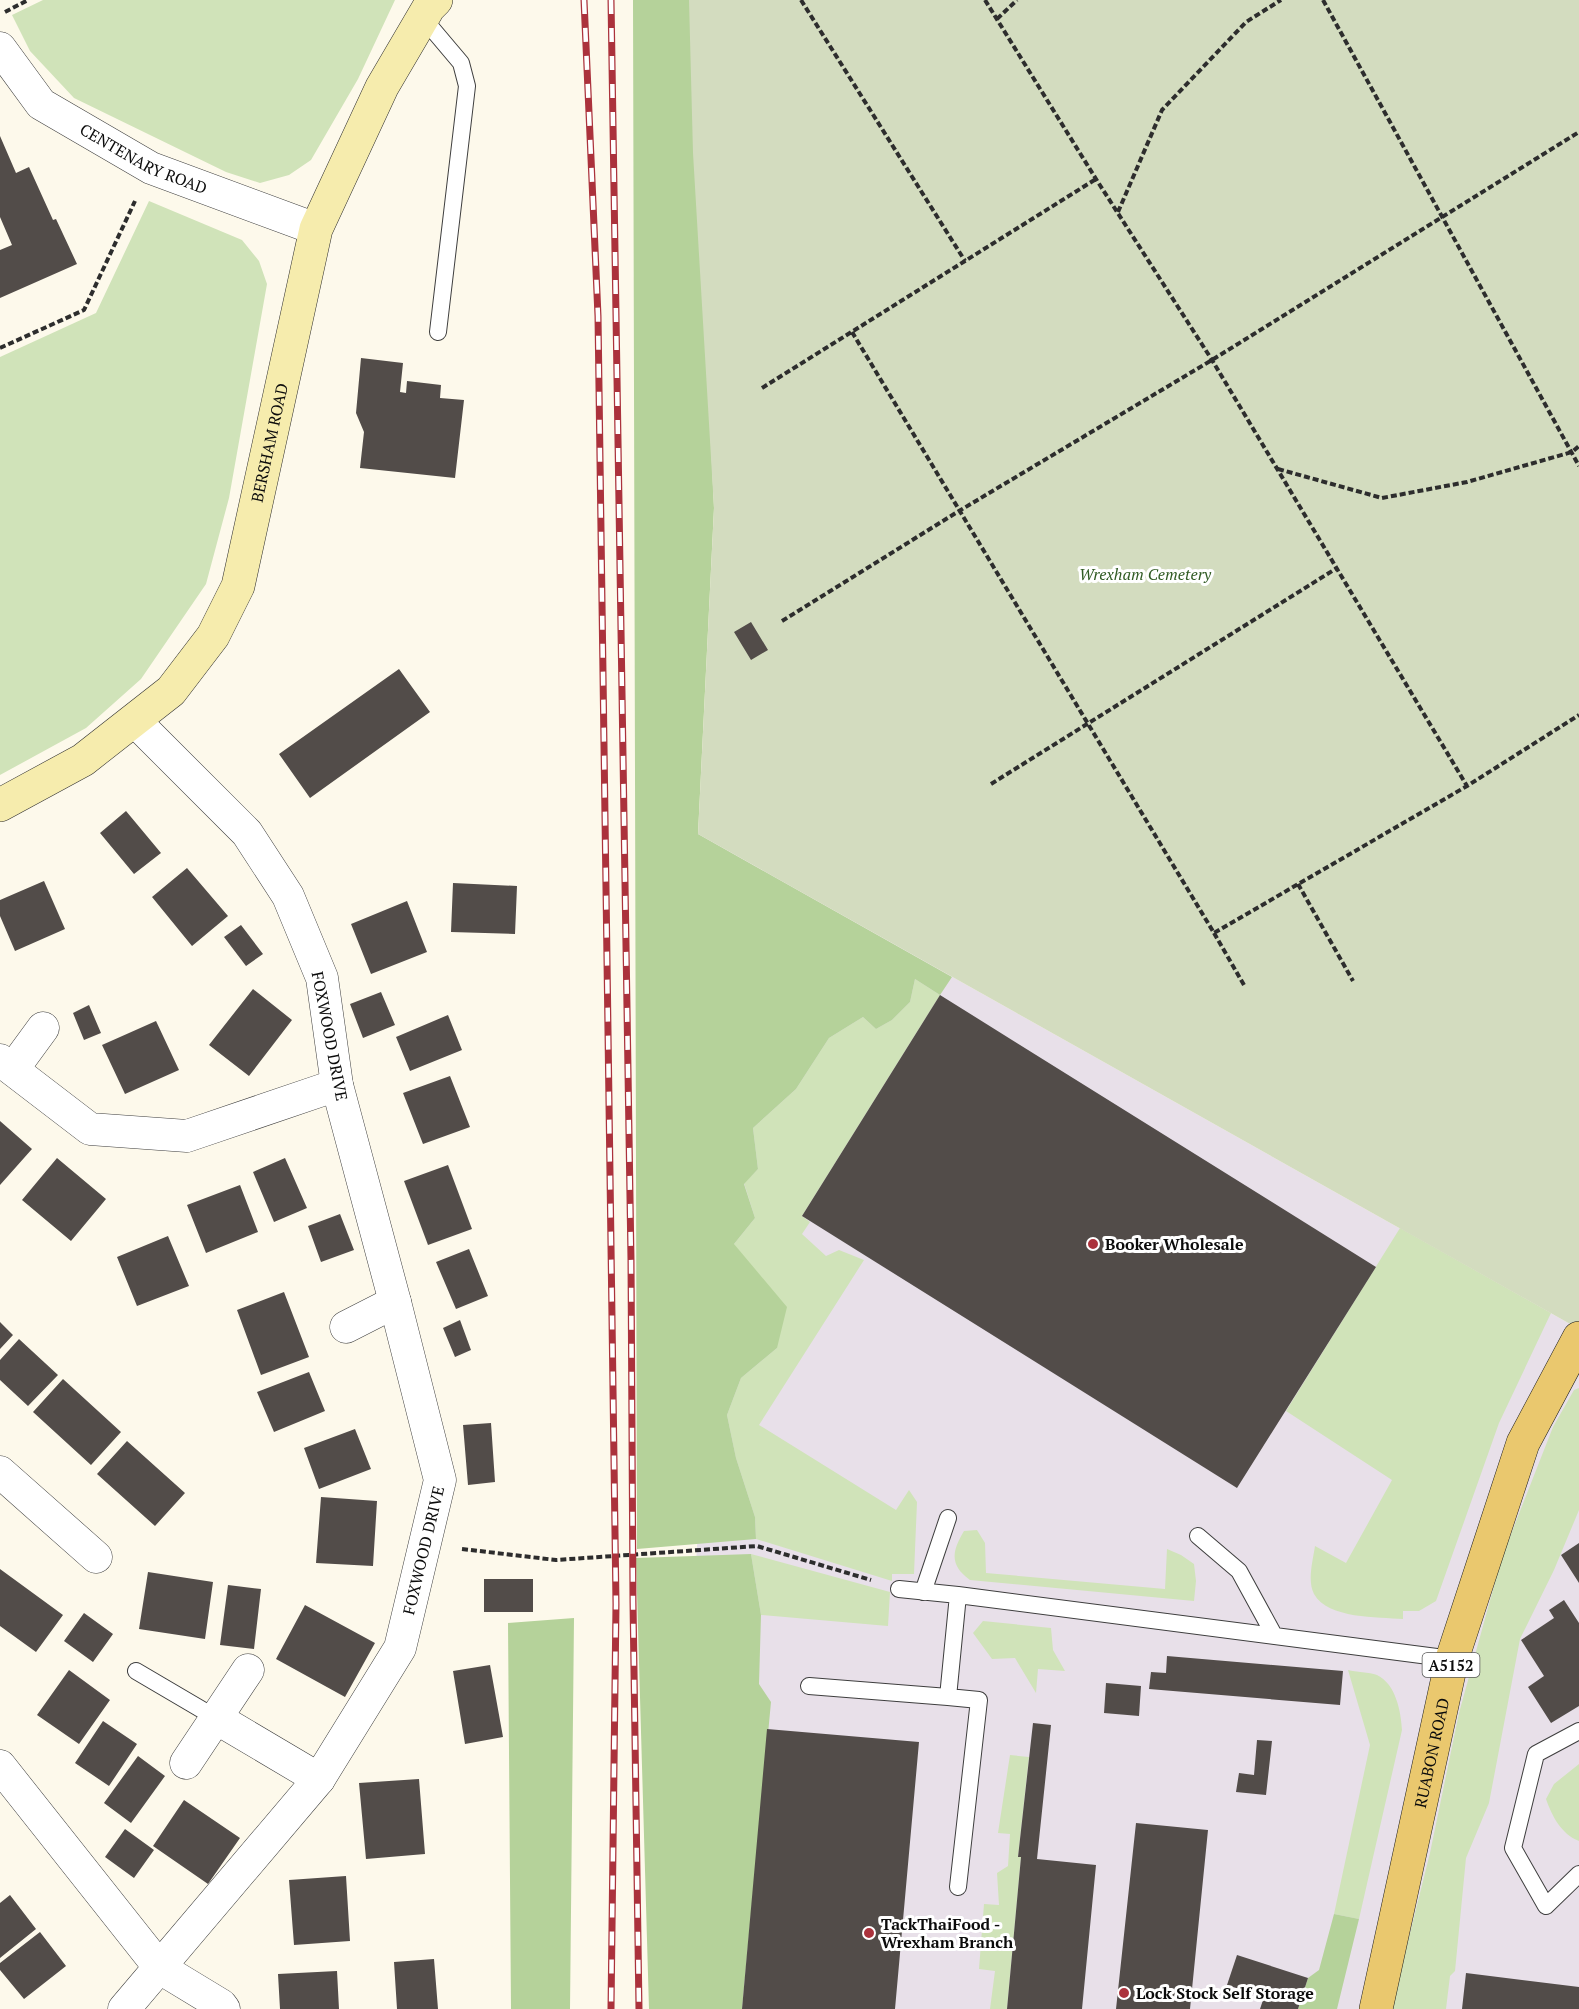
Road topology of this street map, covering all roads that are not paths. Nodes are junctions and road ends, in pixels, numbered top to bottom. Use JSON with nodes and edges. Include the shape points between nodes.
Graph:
{"nodes":[{"id":1,"x":429,"y":9,"type":"edge"},
{"id":2,"x":0,"y":48,"type":"edge"},
{"id":3,"x":316,"y":229,"type":"junction"},
{"id":4,"x":438,"y":332,"type":"dead end"},
{"id":5,"x":135,"y":721,"type":"junction"},
{"id":6,"x":0,"y":805,"type":"edge"},
{"id":7,"x":43,"y":1028,"type":"dead end"},
{"id":8,"x":6,"y":1064,"type":"edge"},
{"id":9,"x":337,"y":1085,"type":"junction"},
{"id":10,"x":395,"y":1302,"type":"junction"},
{"id":11,"x":346,"y":1327,"type":"dead end"},
{"id":12,"x":1579,"y":1338,"type":"edge"},
{"id":13,"x":0,"y":1472,"type":"edge"},
{"id":14,"x":948,"y":1518,"type":"dead end"},
{"id":15,"x":1198,"y":1536,"type":"dead end"},
{"id":16,"x":96,"y":1557,"type":"dead end"},
{"id":17,"x":899,"y":1589,"type":"road end"},
{"id":18,"x":923,"y":1592,"type":"junction"},
{"id":19,"x":958,"y":1595,"type":"junction"},
{"id":20,"x":1274,"y":1635,"type":"junction"},
{"id":21,"x":1452,"y":1659,"type":"junction"},
{"id":22,"x":248,"y":1670,"type":"dead end"},
{"id":23,"x":136,"y":1671,"type":"dead end"},
{"id":24,"x":809,"y":1686,"type":"dead end"},
{"id":25,"x":948,"y":1697,"type":"junction"},
{"id":26,"x":216,"y":1718,"type":"junction"},
{"id":27,"x":1579,"y":1731,"type":"edge"},
{"id":28,"x":186,"y":1763,"type":"dead end"},
{"id":29,"x":0,"y":1766,"type":"edge"},
{"id":30,"x":319,"y":1779,"type":"junction"},
{"id":31,"x":1579,"y":1874,"type":"edge"},
{"id":32,"x":958,"y":1887,"type":"dead end"},
{"id":33,"x":160,"y":1968,"type":"junction"},
{"id":34,"x":124,"y":2009,"type":"edge"},
{"id":35,"x":224,"y":2009,"type":"edge"},
{"id":36,"x":1376,"y":2009,"type":"edge"}],
"edges":[{"from":1,"to":3,"type":"main road","name":"BERSHAM ROAD","via":[[382,87]]},
{"from":1,"to":4,"type":"lane","via":[[461,63],[467,86]]},
{"from":2,"to":3,"type":"street","name":"CENTENARY ROAD","via":[[41,104],[151,168]]},
{"from":3,"to":5,"type":"main road","name":"BERSHAM ROAD","via":[[238,586],[213,636],[171,691]]},
{"from":5,"to":6,"type":"main road","name":"BERSHAM ROAD","via":[[83,760]]},
{"from":5,"to":9,"type":"street","name":"FOXWOOD DRIVE","via":[[247,833],[288,896],[322,978]]},
{"from":7,"to":8,"type":"street"},
{"from":8,"to":9,"type":"street","via":[[90,1129],[187,1136]]},
{"from":9,"to":10,"type":"street","name":"FOXWOOD DRIVE"},
{"from":10,"to":11,"type":"street"},
{"from":10,"to":30,"type":"street","name":"FOXWOOD DRIVE","via":[[440,1480],[400,1648]]},
{"from":12,"to":21,"type":"main road","name":"RUABON ROAD","number":"A5152","via":[[1523,1443]]},
{"from":13,"to":16,"type":"street"},
{"from":14,"to":18,"type":"lane"},
{"from":15,"to":20,"type":"lane","via":[[1239,1571]]},
{"from":17,"to":18,"type":"lane"},
{"from":18,"to":19,"type":"lane"},
{"from":19,"to":20,"type":"lane"},
{"from":19,"to":25,"type":"lane"},
{"from":20,"to":21,"type":"lane"},
{"from":21,"to":36,"type":"main road","name":"RUABON ROAD","number":"A5152"},
{"from":22,"to":26,"type":"street"},
{"from":23,"to":26,"type":"lane"},
{"from":24,"to":25,"type":"lane"},
{"from":25,"to":32,"type":"lane","via":[[979,1700]]},
{"from":26,"to":28,"type":"street"},
{"from":26,"to":30,"type":"street"},
{"from":27,"to":31,"type":"lane","via":[[1536,1754],[1513,1848],[1546,1906]]},
{"from":29,"to":33,"type":"street"},
{"from":30,"to":33,"type":"street","name":"FOXWOOD DRIVE"},
{"from":33,"to":34,"type":"street","name":"FOXWOOD DRIVE"},
{"from":33,"to":35,"type":"street"}]}
